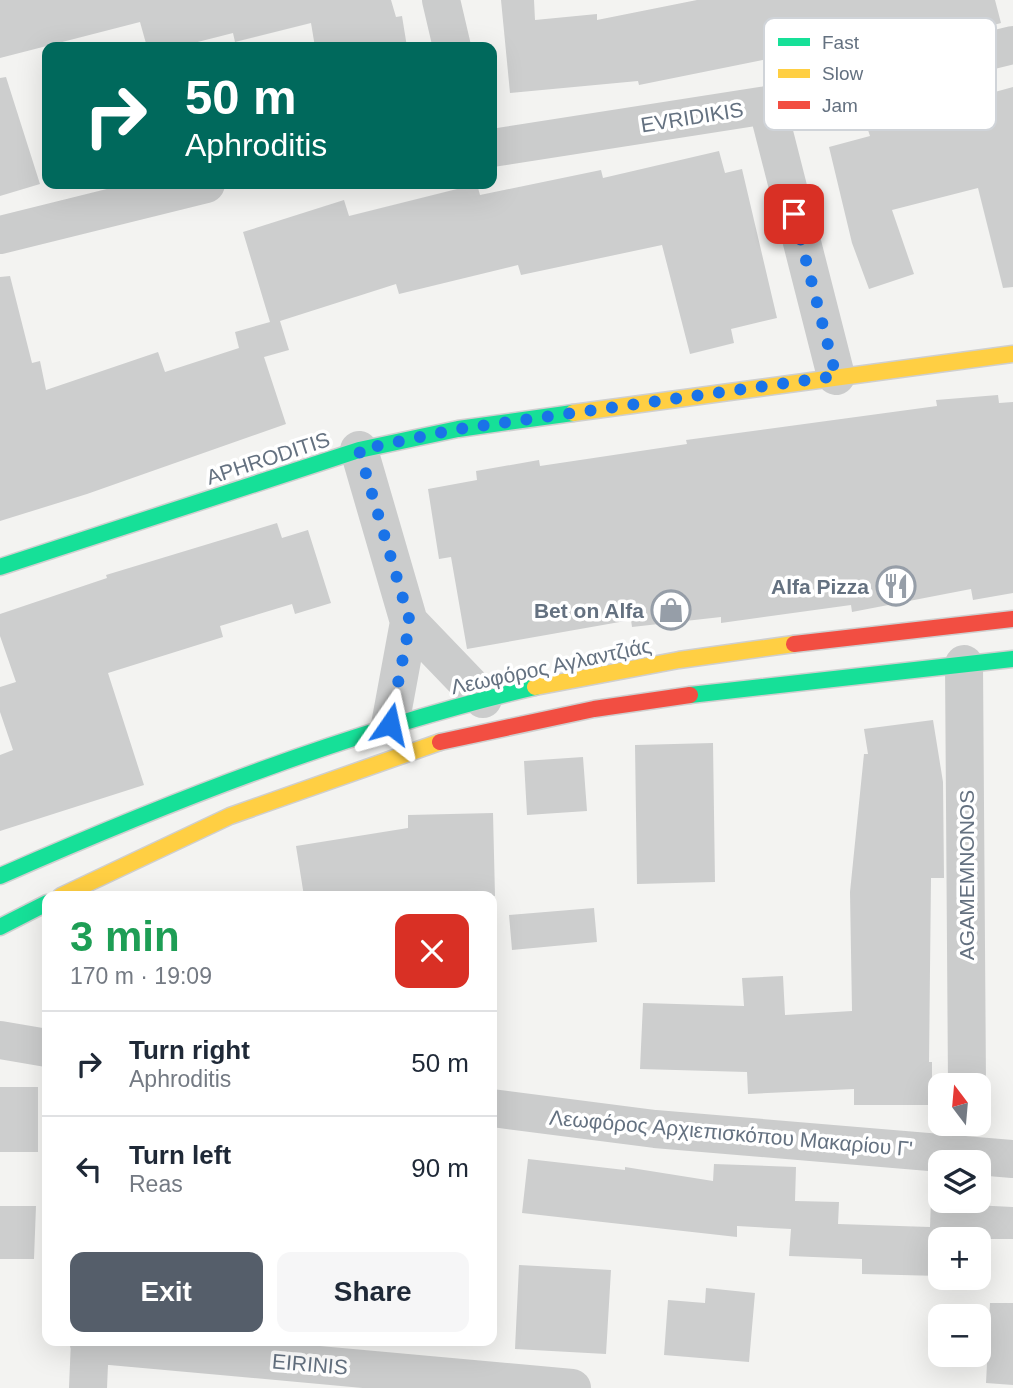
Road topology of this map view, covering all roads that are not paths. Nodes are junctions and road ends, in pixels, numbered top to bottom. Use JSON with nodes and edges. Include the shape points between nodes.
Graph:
{"nodes":[{"id":1,"x":441,"y":0,"type":"edge"},
{"id":2,"x":451,"y":42,"type":"edge"},
{"id":3,"x":764,"y":105,"type":"edge"},
{"id":4,"x":773,"y":130,"type":"edge"},
{"id":5,"x":497,"y":147,"type":"edge"},
{"id":6,"x":186,"y":189,"type":"edge"},
{"id":7,"x":0,"y":235,"type":"edge"},
{"id":8,"x":1013,"y":354,"type":"edge"},
{"id":9,"x":836,"y":376,"type":"junction"},
{"id":10,"x":359,"y":450,"type":"junction"},
{"id":11,"x":0,"y":567,"type":"edge"},
{"id":12,"x":1013,"y":619,"type":"edge"},
{"id":13,"x":410,"y":622,"type":"junction"},
{"id":14,"x":1013,"y":659,"type":"edge"},
{"id":15,"x":964,"y":664,"type":"junction"},
{"id":16,"x":482,"y":699,"type":"junction"},
{"id":17,"x":390,"y":724,"type":"junction"},
{"id":18,"x":0,"y":877,"type":"edge"},
{"id":19,"x":72,"y":891,"type":"edge"},
{"id":20,"x":42,"y":906,"type":"edge"},
{"id":21,"x":0,"y":927,"type":"edge"},
{"id":22,"x":0,"y":1040,"type":"edge"},
{"id":23,"x":42,"y":1047,"type":"edge"},
{"id":24,"x":967,"y":1073,"type":"edge"},
{"id":25,"x":497,"y":1109,"type":"edge"},
{"id":26,"x":967,"y":1140,"type":"edge"},
{"id":27,"x":1013,"y":1159,"type":"edge"},
{"id":28,"x":90,"y":1346,"type":"edge"},
{"id":29,"x":132,"y":1346,"type":"edge"},
{"id":30,"x":88,"y":1388,"type":"edge"},
{"id":31,"x":572,"y":1388,"type":"edge"}],
"edges":[{"from":1,"to":2,"type":"street"},
{"from":3,"to":5,"type":"street","name":"EVRIDIKIS"},
{"from":4,"to":9,"type":"street"},
{"from":6,"to":7,"type":"street"},
{"from":8,"to":9,"type":"main road","name":"APHRODITIS"},
{"from":9,"to":10,"type":"main road","name":"APHRODITIS","via":[[458,429]]},
{"from":10,"to":11,"type":"main road","name":"APHRODITIS"},
{"from":10,"to":13,"type":"street"},
{"from":12,"to":16,"type":"main road","name":"Λεωφόρος Αγλαντζιάς","via":[[711,656]]},
{"from":13,"to":16,"type":"street"},
{"from":13,"to":17,"type":"street"},
{"from":14,"to":15,"type":"main road"},
{"from":15,"to":19,"type":"main road","via":[[608,707],[447,740],[230,816]]},
{"from":15,"to":24,"type":"street","name":"AGAMEMNONOS"},
{"from":16,"to":17,"type":"main road","name":"Λεωφόρος Αγλαντζιάς"},
{"from":17,"to":18,"type":"main road","name":"Λεωφόρος Αγλαντζιάς","via":[[147,815]]},
{"from":20,"to":21,"type":"main road"},
{"from":22,"to":23,"type":"street"},
{"from":25,"to":26,"type":"street","name":"Λεωφόρος Αρχιεπισκόπου Μακαρίου Γ'","via":[[654,1129]]},
{"from":26,"to":27,"type":"street","name":"Λεωφόρος Αρχιεπισκόπου Μακαρίου Γ'"},
{"from":28,"to":30,"type":"street"},
{"from":29,"to":31,"type":"street","name":"EIRINIS"}]}
